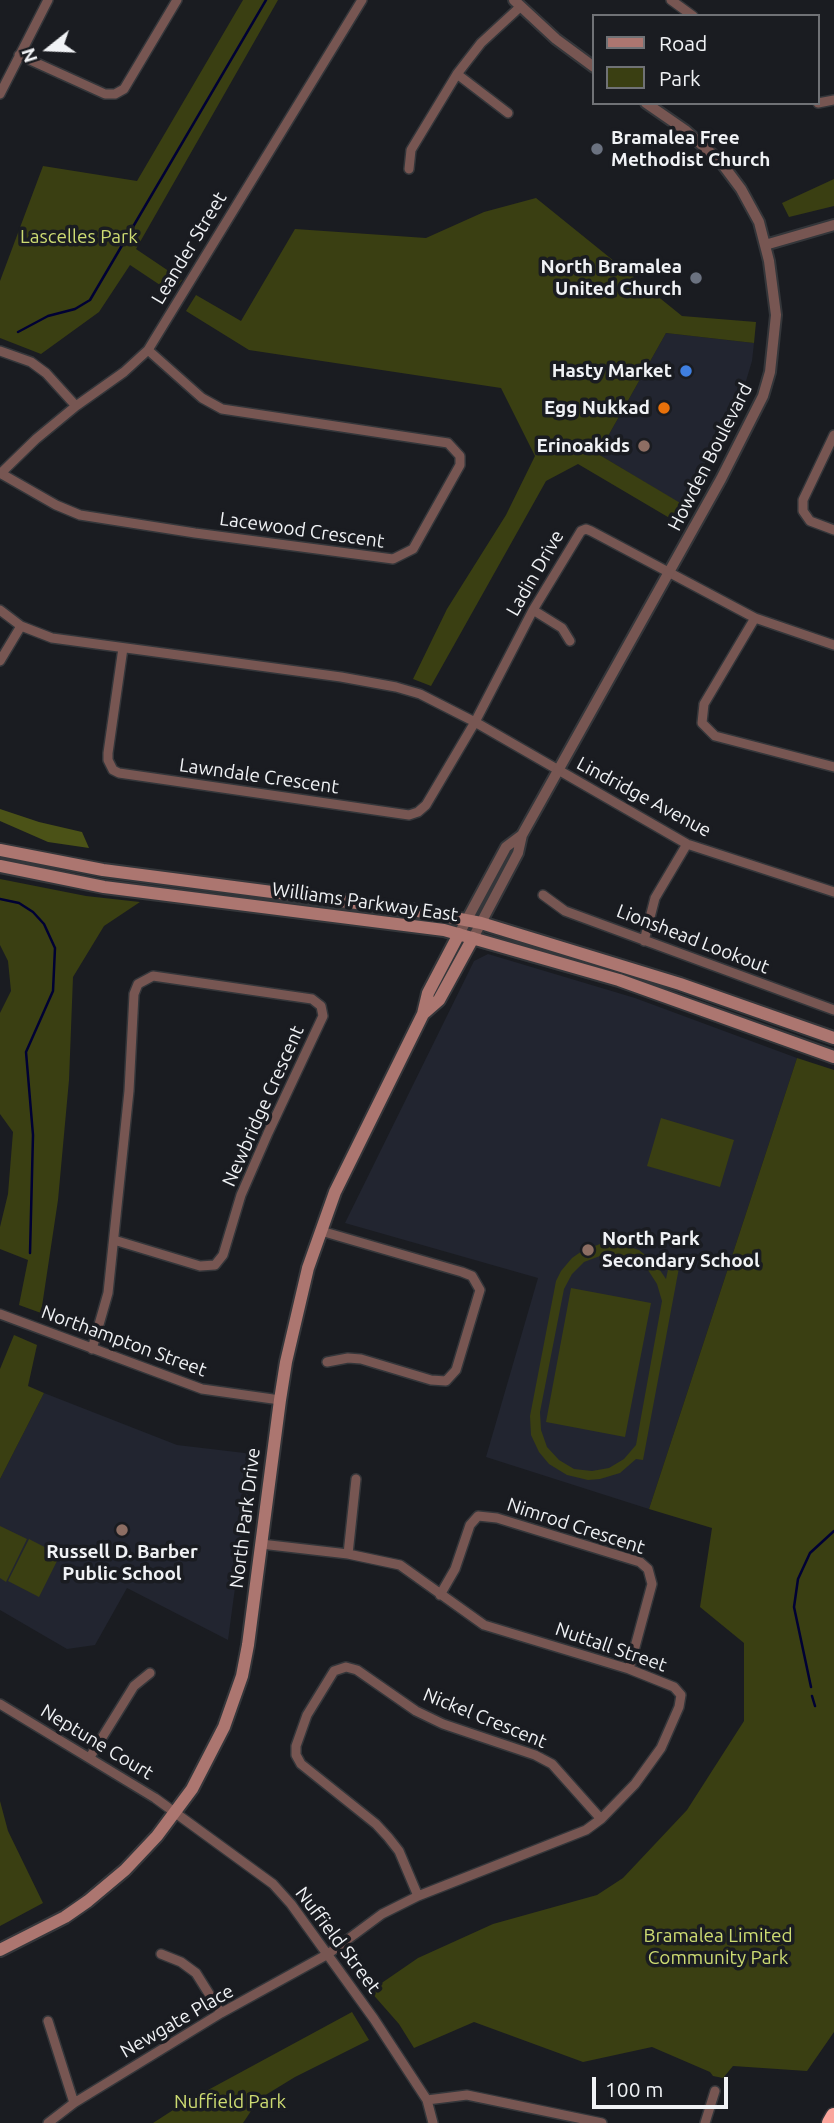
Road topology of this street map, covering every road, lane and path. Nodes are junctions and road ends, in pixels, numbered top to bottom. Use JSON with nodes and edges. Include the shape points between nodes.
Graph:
{"nodes":[{"id":1,"x":48,"y":0,"type":"edge"},
{"id":2,"x":177,"y":0,"type":"edge"},
{"id":3,"x":362,"y":0,"type":"edge"},
{"id":4,"x":671,"y":0,"type":"edge"},
{"id":5,"x":517,"y":4,"type":"edge"},
{"id":6,"x":690,"y":14,"type":"edge"},
{"id":7,"x":19,"y":55,"type":"junction"},
{"id":8,"x":592,"y":66,"type":"edge"},
{"id":9,"x":457,"y":74,"type":"junction"},
{"id":10,"x":0,"y":94,"type":"edge"},
{"id":11,"x":649,"y":105,"type":"edge"},
{"id":12,"x":508,"y":113,"type":"dead end"},
{"id":13,"x":409,"y":169,"type":"dead end"},
{"id":14,"x":834,"y":225,"type":"edge"},
{"id":15,"x":765,"y":245,"type":"junction"},
{"id":16,"x":148,"y":350,"type":"junction"},
{"id":17,"x":0,"y":351,"type":"edge"},
{"id":18,"x":76,"y":406,"type":"junction"},
{"id":19,"x":834,"y":435,"type":"edge"},
{"id":20,"x":0,"y":473,"type":"edge"},
{"id":21,"x":834,"y":530,"type":"edge"},
{"id":22,"x":668,"y":574,"type":"junction"},
{"id":23,"x":0,"y":610,"type":"edge"},
{"id":24,"x":533,"y":610,"type":"junction"},
{"id":25,"x":755,"y":618,"type":"junction"},
{"id":26,"x":21,"y":626,"type":"junction"},
{"id":27,"x":570,"y":641,"type":"dead end"},
{"id":28,"x":834,"y":645,"type":"edge"},
{"id":29,"x":123,"y":648,"type":"junction"},
{"id":30,"x":0,"y":661,"type":"edge"},
{"id":31,"x":475,"y":722,"type":"junction"},
{"id":32,"x":834,"y":767,"type":"edge"},
{"id":33,"x":557,"y":771,"type":"junction"},
{"id":34,"x":522,"y":835,"type":"junction"},
{"id":35,"x":687,"y":844,"type":"junction"},
{"id":36,"x":0,"y":850,"type":"edge"},
{"id":37,"x":0,"y":866,"type":"edge"},
{"id":38,"x":834,"y":892,"type":"edge"},
{"id":39,"x":543,"y":895,"type":"dead end"},
{"id":40,"x":467,"y":920,"type":"junction"},
{"id":41,"x":481,"y":923,"type":"junction"},
{"id":42,"x":459,"y":934,"type":"junction"},
{"id":43,"x":473,"y":938,"type":"junction"},
{"id":44,"x":644,"y":941,"type":"junction"},
{"id":45,"x":834,"y":1010,"type":"edge"},
{"id":46,"x":423,"y":1014,"type":"junction"},
{"id":47,"x":834,"y":1038,"type":"edge"},
{"id":48,"x":834,"y":1057,"type":"edge"},
{"id":49,"x":321,"y":1231,"type":"junction"},
{"id":50,"x":114,"y":1240,"type":"junction"},
{"id":51,"x":0,"y":1314,"type":"edge"},
{"id":52,"x":92,"y":1349,"type":"junction"},
{"id":53,"x":327,"y":1363,"type":"dead end"},
{"id":54,"x":279,"y":1401,"type":"junction"},
{"id":55,"x":356,"y":1479,"type":"dead end"},
{"id":56,"x":261,"y":1544,"type":"junction"},
{"id":57,"x":348,"y":1554,"type":"junction"},
{"id":58,"x":440,"y":1595,"type":"junction"},
{"id":59,"x":629,"y":1669,"type":"junction"},
{"id":60,"x":150,"y":1673,"type":"dead end"},
{"id":61,"x":0,"y":1704,"type":"edge"},
{"id":62,"x":90,"y":1757,"type":"junction"},
{"id":63,"x":176,"y":1812,"type":"junction"},
{"id":64,"x":601,"y":1819,"type":"junction"},
{"id":65,"x":418,"y":1896,"type":"junction"},
{"id":66,"x":0,"y":1950,"type":"edge"},
{"id":67,"x":161,"y":1954,"type":"dead end"},
{"id":68,"x":328,"y":1954,"type":"junction"},
{"id":69,"x":221,"y":2013,"type":"junction"},
{"id":70,"x":48,"y":2021,"type":"dead end"},
{"id":71,"x":715,"y":2091,"type":"dead end"},
{"id":72,"x":427,"y":2100,"type":"junction"},
{"id":73,"x":74,"y":2103,"type":"junction"},
{"id":74,"x":834,"y":2116,"type":"edge"},
{"id":75,"x":573,"y":2120,"type":"edge"},
{"id":76,"x":48,"y":2123,"type":"edge"},
{"id":77,"x":433,"y":2123,"type":"edge"},
{"id":78,"x":602,"y":2123,"type":"edge"},
{"id":79,"x":705,"y":2123,"type":"edge"},
{"id":80,"x":830,"y":2123,"type":"edge"}],
"edges":[{"from":1,"to":7,"type":"street"},
{"from":2,"to":7,"type":"street","via":[[124,89],[115,94],[105,94]]},
{"from":3,"to":16,"type":"street","name":"Leander Street"},
{"from":4,"to":6,"type":"street"},
{"from":5,"to":8,"type":"street"},
{"from":5,"to":9,"type":"street"},
{"from":7,"to":10,"type":"street"},
{"from":9,"to":12,"type":"street"},
{"from":9,"to":13,"type":"street","via":[[411,150]]},
{"from":11,"to":15,"type":"street","name":"Howden Boulevard","via":[[720,161],[752,207]]},
{"from":14,"to":15,"type":"street"},
{"from":15,"to":22,"type":"street","name":"Howden Boulevard","via":[[776,316],[763,396]]},
{"from":16,"to":18,"type":"street","name":"Leander Street"},
{"from":16,"to":20,"type":"street","name":"Lacewood Crescent","via":[[202,398],[222,409],[448,443],[460,456],[460,465],[413,549],[393,559],[80,515]]},
{"from":17,"to":18,"type":"street","via":[[46,373]]},
{"from":18,"to":20,"type":"street","name":"Leander Street"},
{"from":19,"to":21,"type":"street","via":[[803,500],[810,521]]},
{"from":22,"to":24,"type":"street","name":"Ladin Drive","via":[[586,529],[580,531]]},
{"from":22,"to":25,"type":"street"},
{"from":22,"to":33,"type":"street","name":"Howden Boulevard"},
{"from":23,"to":26,"type":"street"},
{"from":24,"to":27,"type":"street","via":[[562,628]]},
{"from":24,"to":31,"type":"street","name":"Ladin Drive"},
{"from":25,"to":28,"type":"street"},
{"from":25,"to":32,"type":"street","via":[[704,704],[702,723],[715,736]]},
{"from":26,"to":29,"type":"street","via":[[52,638]]},
{"from":26,"to":30,"type":"street"},
{"from":29,"to":31,"type":"street","via":[[396,687]]},
{"from":29,"to":31,"type":"street","name":"Lawndale Crescent","via":[[108,753],[113,770],[119,773],[409,815],[426,805]]},
{"from":31,"to":33,"type":"street"},
{"from":33,"to":34,"type":"street","name":"Howden Boulevard"},
{"from":33,"to":35,"type":"street","name":"Lindridge Avenue"},
{"from":34,"to":40,"type":"street","name":"Howden Boulevard","via":[[506,847]]},
{"from":34,"to":41,"type":"street","name":"Howden Boulevard","via":[[518,853]]},
{"from":35,"to":38,"type":"street","name":"Lindridge Avenue"},
{"from":35,"to":44,"type":"street","via":[[655,898]]},
{"from":36,"to":40,"type":"main road","name":"Williams Parkway East","via":[[103,870]]},
{"from":37,"to":42,"type":"main road","name":"Williams Parkway East","via":[[104,887]]},
{"from":39,"to":44,"type":"street","name":"Lionshead Lookout","via":[[565,911]]},
{"from":40,"to":41,"type":"main road","name":"Williams Parkway East"},
{"from":40,"to":42,"type":"street","name":"Howden Boulevard"},
{"from":41,"to":43,"type":"street","name":"Howden Boulevard"},
{"from":41,"to":47,"type":"main road","name":"Williams Parkway East","via":[[680,984]]},
{"from":42,"to":43,"type":"main road","name":"Williams Parkway East"},
{"from":42,"to":46,"type":"main road","name":"North Park Drive","via":[[428,993]]},
{"from":43,"to":46,"type":"main road","name":"North Park Drive","via":[[439,1000]]},
{"from":43,"to":48,"type":"main road","name":"Williams Parkway East","via":[[619,980]]},
{"from":44,"to":45,"type":"street","name":"Lionshead Lookout"},
{"from":46,"to":49,"type":"main road","name":"North Park Drive","via":[[335,1192]]},
{"from":49,"to":53,"type":"street","via":[[462,1272],[472,1276],[480,1290],[456,1370],[446,1381],[361,1359]]},
{"from":49,"to":54,"type":"main road","name":"North Park Drive","via":[[308,1268]]},
{"from":50,"to":50,"type":"street","name":"Newbridge Crescent","via":[[138,984],[153,976],[312,999],[321,1006],[323,1016],[268,1132],[241,1195],[223,1255],[215,1265],[201,1266]]},
{"from":50,"to":52,"type":"street","name":"Newbridge Crescent","via":[[108,1293]]},
{"from":51,"to":52,"type":"street","name":"Northampton Street"},
{"from":52,"to":54,"type":"street","name":"Northampton Street","via":[[202,1389]]},
{"from":54,"to":56,"type":"main road","name":"North Park Drive"},
{"from":55,"to":57,"type":"street"},
{"from":56,"to":57,"type":"street","name":"Nuttall Street"},
{"from":56,"to":63,"type":"main road","name":"North Park Drive","via":[[248,1645],[233,1704],[212,1753]]},
{"from":57,"to":58,"type":"street","name":"Nuttall Street","via":[[400,1565]]},
{"from":58,"to":59,"type":"street","name":"Nuttall Street","via":[[484,1625]]},
{"from":58,"to":59,"type":"street","name":"Nimrod Crescent","via":[[478,1516],[640,1562],[648,1569],[652,1584]]},
{"from":59,"to":64,"type":"street","name":"Nuttall Street","via":[[674,1687],[681,1695],[680,1707],[661,1748]]},
{"from":60,"to":62,"type":"street","via":[[134,1686]]},
{"from":61,"to":62,"type":"street","name":"Neptune Court"},
{"from":62,"to":63,"type":"street","name":"Neptune Court"},
{"from":63,"to":66,"type":"main road","name":"North Park Drive","via":[[106,1887],[65,1917]]},
{"from":63,"to":68,"type":"street","name":"Nuffield Street","via":[[273,1884]]},
{"from":64,"to":65,"type":"street","name":"Nuttall Street","via":[[586,1830]]},
{"from":64,"to":65,"type":"street","name":"Nickel Crescent","via":[[552,1764],[416,1711],[357,1670],[334,1671],[307,1715],[296,1755],[301,1765],[388,1837]]},
{"from":65,"to":68,"type":"street","name":"Nuttall Street","via":[[382,1914]]},
{"from":67,"to":69,"type":"street","via":[[195,1973]]},
{"from":68,"to":69,"type":"street","name":"Newgate Place"},
{"from":68,"to":72,"type":"street","name":"Nuffield Street"},
{"from":69,"to":73,"type":"street","name":"Newgate Place"},
{"from":70,"to":73,"type":"street"},
{"from":71,"to":79,"type":"street"},
{"from":72,"to":75,"type":"street","via":[[467,2095]]},
{"from":72,"to":77,"type":"street","name":"Nuffield Street"},
{"from":73,"to":76,"type":"street","name":"Newgate Place"},
{"from":74,"to":80,"type":"highway"},
{"from":75,"to":78,"type":"street"}]}
